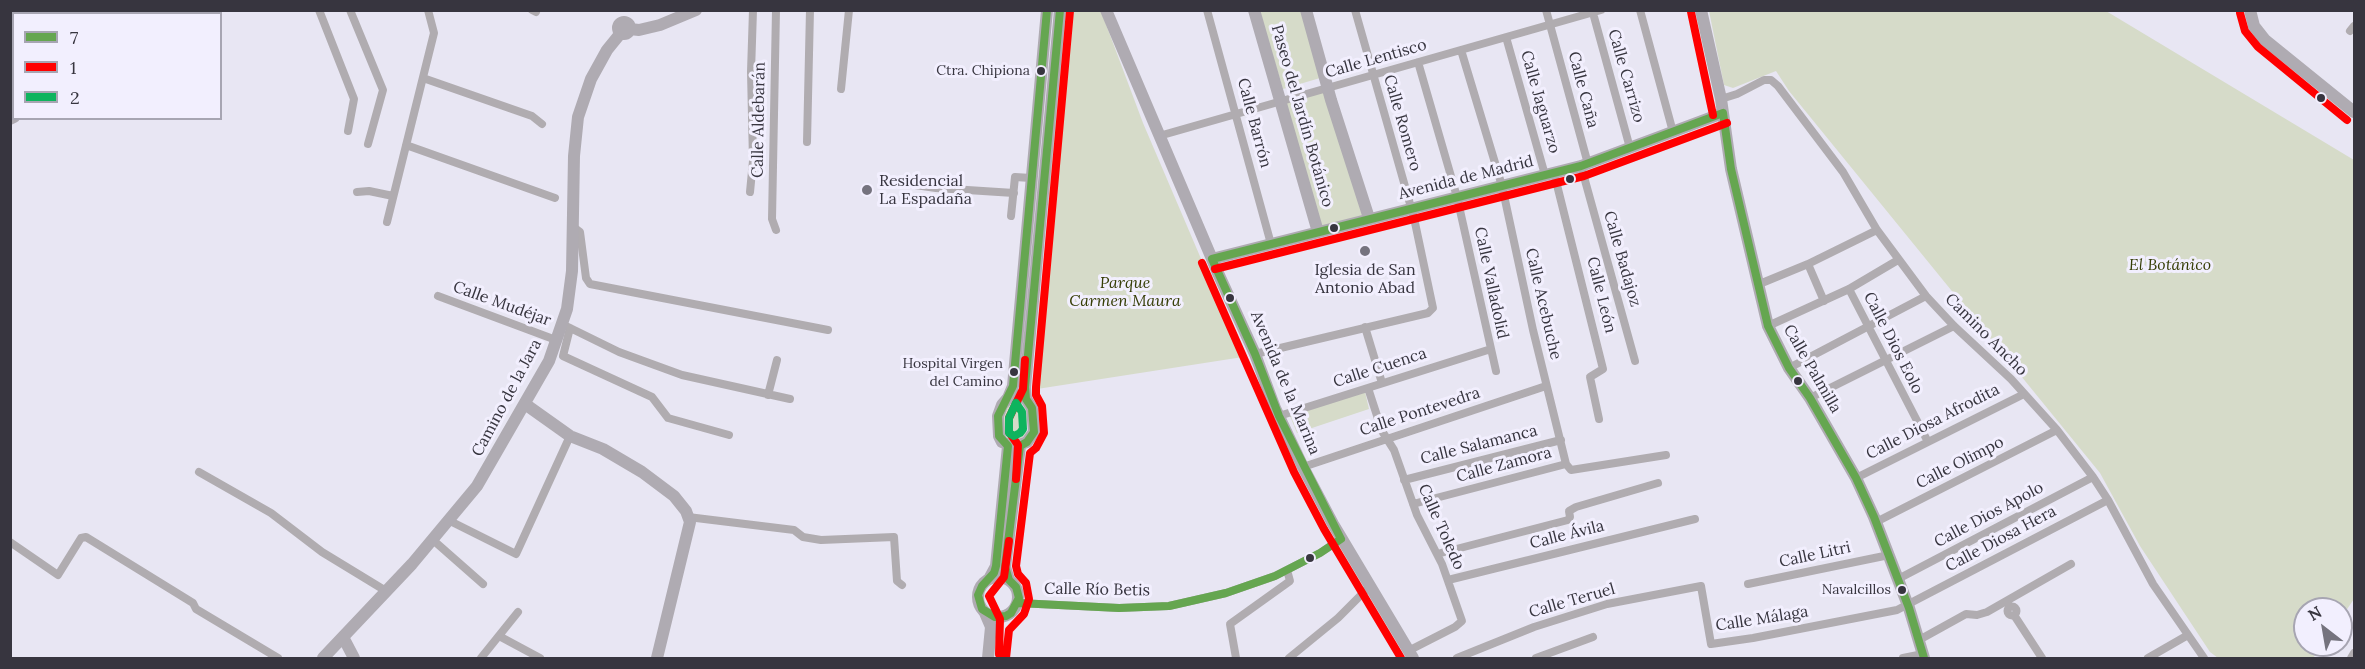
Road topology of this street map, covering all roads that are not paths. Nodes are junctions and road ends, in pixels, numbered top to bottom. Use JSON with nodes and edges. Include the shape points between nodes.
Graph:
{"nodes":[{"id":1,"x":319,"y":10,"type":"edge"},
{"id":2,"x":350,"y":10,"type":"edge"},
{"id":3,"x":428,"y":10,"type":"edge"},
{"id":4,"x":696,"y":10,"type":"edge"},
{"id":5,"x":753,"y":10,"type":"edge"},
{"id":6,"x":776,"y":10,"type":"edge"},
{"id":7,"x":810,"y":10,"type":"edge"},
{"id":8,"x":849,"y":10,"type":"edge"},
{"id":9,"x":1047,"y":10,"type":"edge"},
{"id":10,"x":1059,"y":10,"type":"edge"},
{"id":11,"x":1106,"y":10,"type":"edge"},
{"id":12,"x":1207,"y":10,"type":"edge"},
{"id":13,"x":1254,"y":10,"type":"edge"},
{"id":14,"x":1306,"y":10,"type":"edge"},
{"id":15,"x":1355,"y":10,"type":"edge"},
{"id":16,"x":1546,"y":10,"type":"edge"},
{"id":17,"x":1640,"y":10,"type":"edge"},
{"id":18,"x":1701,"y":10,"type":"edge"},
{"id":19,"x":2250,"y":10,"type":"edge"},
{"id":20,"x":1597,"y":12,"type":"edge"},
{"id":21,"x":623,"y":24,"type":"edge"},
{"id":22,"x":1550,"y":25,"type":"junction"},
{"id":23,"x":1506,"y":37,"type":"junction"},
{"id":24,"x":1461,"y":50,"type":"junction"},
{"id":25,"x":1418,"y":62,"type":"junction"},
{"id":26,"x":1373,"y":75,"type":"junction"},
{"id":27,"x":423,"y":78,"type":"junction"},
{"id":28,"x":1328,"y":88,"type":"junction"},
{"id":29,"x":842,"y":89,"type":"dead end"},
{"id":30,"x":1721,"y":99,"type":"junction"},
{"id":31,"x":1281,"y":101,"type":"junction"},
{"id":32,"x":2355,"y":112,"type":"edge"},
{"id":33,"x":1722,"y":113,"type":"junction"},
{"id":34,"x":1236,"y":114,"type":"junction"},
{"id":35,"x":542,"y":123,"type":"dead end"},
{"id":36,"x":348,"y":131,"type":"dead end"},
{"id":37,"x":1673,"y":132,"type":"junction"},
{"id":38,"x":1159,"y":136,"type":"junction"},
{"id":39,"x":807,"y":141,"type":"dead end"},
{"id":40,"x":369,"y":144,"type":"dead end"},
{"id":41,"x":406,"y":145,"type":"junction"},
{"id":42,"x":1630,"y":148,"type":"junction"},
{"id":43,"x":1584,"y":165,"type":"junction"},
{"id":44,"x":1550,"y":174,"type":"junction"},
{"id":45,"x":1031,"y":178,"type":"junction"},
{"id":46,"x":894,"y":182,"type":"dead end"},
{"id":47,"x":1502,"y":186,"type":"junction"},
{"id":48,"x":357,"y":192,"type":"dead end"},
{"id":49,"x":750,"y":192,"type":"dead end"},
{"id":50,"x":1014,"y":192,"type":"junction"},
{"id":51,"x":393,"y":196,"type":"junction"},
{"id":52,"x":1457,"y":197,"type":"junction"},
{"id":53,"x":555,"y":198,"type":"dead end"},
{"id":54,"x":1412,"y":208,"type":"junction"},
{"id":55,"x":1011,"y":216,"type":"dead end"},
{"id":56,"x":1369,"y":218,"type":"junction"},
{"id":57,"x":387,"y":222,"type":"dead end"},
{"id":58,"x":572,"y":226,"type":"junction"},
{"id":59,"x":776,"y":230,"type":"dead end"},
{"id":60,"x":1877,"y":230,"type":"junction"},
{"id":61,"x":1318,"y":231,"type":"junction"},
{"id":62,"x":1271,"y":244,"type":"junction"},
{"id":63,"x":1212,"y":259,"type":"junction"},
{"id":64,"x":1898,"y":260,"type":"junction"},
{"id":65,"x":1808,"y":264,"type":"junction"},
{"id":66,"x":1757,"y":285,"type":"junction"},
{"id":67,"x":1849,"y":289,"type":"junction"},
{"id":68,"x":438,"y":296,"type":"dead end"},
{"id":69,"x":1926,"y":296,"type":"junction"},
{"id":70,"x":1824,"y":301,"type":"junction"},
{"id":71,"x":566,"y":326,"type":"junction"},
{"id":72,"x":1768,"y":326,"type":"junction"},
{"id":73,"x":1867,"y":326,"type":"junction"},
{"id":74,"x":1954,"y":326,"type":"junction"},
{"id":75,"x":1365,"y":327,"type":"junction"},
{"id":76,"x":828,"y":330,"type":"dead end"},
{"id":77,"x":556,"y":340,"type":"junction"},
{"id":78,"x":1491,"y":349,"type":"junction"},
{"id":79,"x":1255,"y":354,"type":"junction"},
{"id":80,"x":777,"y":360,"type":"dead end"},
{"id":81,"x":1635,"y":361,"type":"dead end"},
{"id":82,"x":1885,"y":361,"type":"junction"},
{"id":83,"x":1789,"y":368,"type":"junction"},
{"id":84,"x":1496,"y":371,"type":"dead end"},
{"id":85,"x":1382,"y":383,"type":"junction"},
{"id":86,"x":1546,"y":386,"type":"junction"},
{"id":87,"x":1368,"y":387,"type":"junction"},
{"id":88,"x":2024,"y":394,"type":"junction"},
{"id":89,"x":768,"y":395,"type":"junction"},
{"id":90,"x":1008,"y":398,"type":"junction"},
{"id":91,"x":1810,"y":398,"type":"junction"},
{"id":92,"x":790,"y":399,"type":"dead end"},
{"id":93,"x":1026,"y":399,"type":"junction"},
{"id":94,"x":525,"y":405,"type":"junction"},
{"id":95,"x":1279,"y":416,"type":"junction"},
{"id":96,"x":1599,"y":419,"type":"dead end"},
{"id":97,"x":2056,"y":430,"type":"junction"},
{"id":98,"x":729,"y":435,"type":"dead end"},
{"id":99,"x":570,"y":436,"type":"junction"},
{"id":100,"x":1387,"y":439,"type":"junction"},
{"id":101,"x":1561,"y":440,"type":"junction"},
{"id":102,"x":1928,"y":442,"type":"junction"},
{"id":103,"x":1014,"y":446,"type":"junction"},
{"id":104,"x":1666,"y":455,"type":"dead end"},
{"id":105,"x":1566,"y":464,"type":"junction"},
{"id":106,"x":1303,"y":467,"type":"junction"},
{"id":107,"x":199,"y":472,"type":"dead end"},
{"id":108,"x":2093,"y":477,"type":"junction"},
{"id":109,"x":1856,"y":478,"type":"junction"},
{"id":110,"x":1404,"y":480,"type":"junction"},
{"id":111,"x":1658,"y":483,"type":"dead end"},
{"id":112,"x":2108,"y":500,"type":"junction"},
{"id":113,"x":1413,"y":504,"type":"junction"},
{"id":114,"x":688,"y":517,"type":"junction"},
{"id":115,"x":1695,"y":519,"type":"dead end"},
{"id":116,"x":450,"y":521,"type":"junction"},
{"id":117,"x":1876,"y":522,"type":"junction"},
{"id":118,"x":1341,"y":539,"type":"junction"},
{"id":119,"x":433,"y":540,"type":"junction"},
{"id":120,"x":10,"y":542,"type":"edge"},
{"id":121,"x":1437,"y":555,"type":"junction"},
{"id":122,"x":1889,"y":555,"type":"junction"},
{"id":123,"x":2071,"y":564,"type":"dead end"},
{"id":124,"x":1287,"y":570,"type":"junction"},
{"id":125,"x":989,"y":579,"type":"junction"},
{"id":126,"x":1898,"y":579,"type":"junction"},
{"id":127,"x":1009,"y":580,"type":"junction"},
{"id":128,"x":1448,"y":580,"type":"junction"},
{"id":129,"x":483,"y":584,"type":"dead end"},
{"id":130,"x":1748,"y":584,"type":"dead end"},
{"id":131,"x":902,"y":585,"type":"dead end"},
{"id":132,"x":1701,"y":586,"type":"joint"},
{"id":133,"x":1369,"y":587,"type":"junction"},
{"id":134,"x":386,"y":591,"type":"junction"},
{"id":135,"x":1018,"y":603,"type":"junction"},
{"id":136,"x":1908,"y":605,"type":"junction"},
{"id":137,"x":2010,"y":608,"type":"junction"},
{"id":138,"x":518,"y":612,"type":"dead end"},
{"id":139,"x":986,"y":613,"type":"junction"},
{"id":140,"x":1006,"y":616,"type":"junction"},
{"id":141,"x":2188,"y":635,"type":"junction"},
{"id":142,"x":499,"y":636,"type":"junction"},
{"id":143,"x":343,"y":637,"type":"junction"},
{"id":144,"x":1593,"y":638,"type":"dead end"},
{"id":145,"x":1919,"y":640,"type":"junction"},
{"id":146,"x":2355,"y":653,"type":"edge"},
{"id":147,"x":1411,"y":655,"type":"edge"},
{"id":148,"x":1923,"y":656,"type":"edge"},
{"id":149,"x":278,"y":658,"type":"edge"},
{"id":150,"x":323,"y":658,"type":"edge"},
{"id":151,"x":354,"y":658,"type":"edge"},
{"id":152,"x":481,"y":658,"type":"edge"},
{"id":153,"x":540,"y":658,"type":"edge"},
{"id":154,"x":657,"y":658,"type":"edge"},
{"id":155,"x":988,"y":658,"type":"edge"},
{"id":156,"x":996,"y":658,"type":"edge"},
{"id":157,"x":1236,"y":658,"type":"edge"},
{"id":158,"x":1289,"y":658,"type":"edge"},
{"id":159,"x":1457,"y":658,"type":"edge"},
{"id":160,"x":1536,"y":658,"type":"edge"},
{"id":161,"x":1903,"y":658,"type":"edge"},
{"id":162,"x":2042,"y":658,"type":"edge"},
{"id":163,"x":2148,"y":658,"type":"edge"},
{"id":164,"x":2204,"y":658,"type":"edge"},
{"id":165,"x":2351,"y":658,"type":"edge"}],
"edges":[{"from":1,"to":36,"type":"street","via":[[354,99]]},
{"from":2,"to":40,"type":"street","via":[[383,90]]},
{"from":3,"to":27,"type":"street","via":[[434,33]]},
{"from":4,"to":21,"type":"street","via":[[639,30]]},
{"from":5,"to":49,"type":"street"},
{"from":6,"to":59,"type":"street","name":"Calle Aldebarán","via":[[772,219]]},
{"from":7,"to":39,"type":"street"},
{"from":8,"to":29,"type":"street"},
{"from":9,"to":45,"type":"street"},
{"from":10,"to":93,"type":"street"},
{"from":11,"to":38,"type":"street","name":"Avenida de la Marina"},
{"from":12,"to":34,"type":"street","name":"Calle Barrón"},
{"from":13,"to":31,"type":"street","name":"Paseo del Jardín Botánico"},
{"from":14,"to":28,"type":"street","name":"Paseo del Jardín Botánico"},
{"from":15,"to":26,"type":"street","name":"Calle Romero"},
{"from":16,"to":22,"type":"street","name":"Calle Caña"},
{"from":17,"to":37,"type":"street"},
{"from":18,"to":30,"type":"street","name":"Calle Palmilla"},
{"from":19,"to":32,"type":"street","via":[[2254,26],[2265,40]]},
{"from":20,"to":22,"type":"street","name":"Calle Lentisco"},
{"from":20,"to":42,"type":"street","name":"Calle Carrizo"},
{"from":21,"to":58,"type":"street","name":"Camino de la Jara","via":[[591,79],[578,117]]},
{"from":22,"to":23,"type":"street","name":"Calle Lentisco"},
{"from":22,"to":43,"type":"street","name":"Calle Caña"},
{"from":23,"to":24,"type":"street","name":"Calle Lentisco"},
{"from":23,"to":44,"type":"street","name":"Calle Jaguarzo"},
{"from":24,"to":25,"type":"street","name":"Calle Lentisco"},
{"from":24,"to":47,"type":"street","name":"Calle Acebuche"},
{"from":25,"to":26,"type":"street","name":"Calle Lentisco"},
{"from":25,"to":52,"type":"street","name":"Calle Valladolid"},
{"from":26,"to":28,"type":"street","name":"Calle Lentisco"},
{"from":26,"to":54,"type":"street","name":"Calle Romero"},
{"from":27,"to":35,"type":"street","via":[[532,116]]},
{"from":27,"to":41,"type":"street"},
{"from":28,"to":31,"type":"street","name":"Calle Lentisco"},
{"from":28,"to":56,"type":"street","name":"Paseo del Jardín Botánico"},
{"from":30,"to":33,"type":"street","name":"Calle Palmilla"},
{"from":30,"to":60,"type":"street","name":"Camino Ancho","via":[[1771,80],[1843,172]]},
{"from":31,"to":34,"type":"street","name":"Calle Lentisco"},
{"from":31,"to":61,"type":"street","name":"Paseo del Jardín Botánico"},
{"from":33,"to":37,"type":"street","name":"Avenida de Madrid"},
{"from":33,"to":66,"type":"street","name":"Calle Palmilla"},
{"from":34,"to":38,"type":"street","name":"Calle Lentisco"},
{"from":34,"to":62,"type":"street","name":"Calle Barrón"},
{"from":37,"to":42,"type":"street","name":"Avenida de Madrid"},
{"from":38,"to":63,"type":"street","name":"Avenida de la Marina"},
{"from":41,"to":51,"type":"street"},
{"from":41,"to":53,"type":"street"},
{"from":42,"to":43,"type":"street","name":"Avenida de Madrid"},
{"from":43,"to":44,"type":"street","name":"Avenida de Madrid"},
{"from":43,"to":81,"type":"street","name":"Calle Badajoz"},
{"from":44,"to":47,"type":"street","name":"Avenida de Madrid"},
{"from":44,"to":96,"type":"street","name":"Calle León","via":[[1603,369],[1590,377]]},
{"from":45,"to":50,"type":"street","via":[[1015,177]]},
{"from":45,"to":90,"type":"street","via":[[1013,386]]},
{"from":46,"to":50,"type":"street"},
{"from":47,"to":52,"type":"street","name":"Avenida de Madrid"},
{"from":47,"to":86,"type":"street","name":"Calle Acebuche"},
{"from":48,"to":51,"type":"street"},
{"from":50,"to":55,"type":"street"},
{"from":51,"to":57,"type":"street"},
{"from":52,"to":54,"type":"street","name":"Avenida de Madrid"},
{"from":52,"to":78,"type":"street","name":"Calle Valladolid"},
{"from":54,"to":56,"type":"street","name":"Avenida de Madrid"},
{"from":54,"to":75,"type":"street","name":"Calle Romero","via":[[1433,308],[1428,313]]},
{"from":56,"to":61,"type":"street","name":"Avenida de Madrid"},
{"from":58,"to":71,"type":"street","name":"Camino de la Jara"},
{"from":58,"to":76,"type":"street","via":[[580,232],[590,284]]},
{"from":60,"to":64,"type":"street","name":"Camino Ancho"},
{"from":60,"to":65,"type":"street"},
{"from":61,"to":62,"type":"street","name":"Avenida de Madrid"},
{"from":62,"to":63,"type":"street","name":"Avenida de Madrid"},
{"from":63,"to":79,"type":"street","name":"Avenida de la Marina"},
{"from":64,"to":67,"type":"street"},
{"from":64,"to":69,"type":"street","name":"Camino Ancho"},
{"from":65,"to":66,"type":"street"},
{"from":65,"to":70,"type":"street"},
{"from":66,"to":72,"type":"street","name":"Calle Palmilla"},
{"from":67,"to":70,"type":"street"},
{"from":67,"to":73,"type":"street","name":"Calle Dios Eolo"},
{"from":68,"to":77,"type":"street","name":"Calle Mudéjar"},
{"from":69,"to":73,"type":"street"},
{"from":69,"to":74,"type":"street","name":"Camino Ancho"},
{"from":70,"to":72,"type":"street"},
{"from":71,"to":77,"type":"street","name":"Camino de la Jara"},
{"from":71,"to":89,"type":"street","via":[[619,352],[682,375]]},
{"from":71,"to":98,"type":"street","via":[[563,356],[652,398],[668,418]]},
{"from":72,"to":83,"type":"street","name":"Calle Palmilla"},
{"from":73,"to":82,"type":"street","name":"Calle Dios Eolo"},
{"from":73,"to":83,"type":"street"},
{"from":74,"to":82,"type":"street"},
{"from":74,"to":88,"type":"street","name":"Camino Ancho"},
{"from":75,"to":79,"type":"street"},
{"from":75,"to":85,"type":"street"},
{"from":77,"to":94,"type":"street","name":"Camino de la Jara"},
{"from":78,"to":84,"type":"street","name":"Calle Valladolid"},
{"from":78,"to":85,"type":"street","name":"Calle Cuenca"},
{"from":79,"to":95,"type":"street","name":"Avenida de la Marina"},
{"from":80,"to":89,"type":"street"},
{"from":82,"to":91,"type":"street"},
{"from":82,"to":102,"type":"street","name":"Calle Dios Eolo"},
{"from":83,"to":91,"type":"street","name":"Calle Palmilla"},
{"from":85,"to":87,"type":"street","name":"Calle Cuenca"},
{"from":86,"to":100,"type":"street","name":"Calle Pontevedra"},
{"from":86,"to":101,"type":"street","name":"Calle Acebuche"},
{"from":87,"to":95,"type":"street","name":"Calle Cuenca"},
{"from":87,"to":100,"type":"street","name":"Calle Toledo"},
{"from":88,"to":97,"type":"street","name":"Camino Ancho"},
{"from":88,"to":102,"type":"street","name":"Calle Diosa Afrodita"},
{"from":89,"to":92,"type":"street"},
{"from":90,"to":93,"type":"street"},
{"from":90,"to":103,"type":"street","via":[[999,410],[997,429],[1002,442]]},
{"from":91,"to":109,"type":"street","name":"Calle Palmilla"},
{"from":93,"to":103,"type":"street","via":[[1032,408],[1034,432],[1027,442]]},
{"from":94,"to":99,"type":"street"},
{"from":94,"to":116,"type":"street","name":"Camino de la Jara","via":[[477,486]]},
{"from":95,"to":106,"type":"street","name":"Avenida de la Marina"},
{"from":97,"to":108,"type":"street","name":"Camino Ancho"},
{"from":97,"to":117,"type":"street","name":"Calle Olimpo"},
{"from":99,"to":114,"type":"street","via":[[603,449],[642,472],[674,496]]},
{"from":99,"to":116,"type":"street","via":[[516,554]]},
{"from":100,"to":106,"type":"street","name":"Calle Pontevedra"},
{"from":100,"to":110,"type":"street","name":"Calle Toledo"},
{"from":101,"to":105,"type":"street","name":"Calle Acebuche"},
{"from":101,"to":110,"type":"street","name":"Calle Salamanca"},
{"from":102,"to":109,"type":"street","name":"Calle Diosa Afrodita"},
{"from":103,"to":125,"type":"street","via":[[996,566]]},
{"from":103,"to":127,"type":"street","via":[[1005,567]]},
{"from":104,"to":105,"type":"street","via":[[1571,470]]},
{"from":105,"to":113,"type":"street","name":"Calle Zamora"},
{"from":106,"to":118,"type":"street","name":"Avenida de la Marina"},
{"from":107,"to":134,"type":"street","via":[[271,513],[330,557]]},
{"from":108,"to":112,"type":"street","name":"Camino Ancho"},
{"from":108,"to":126,"type":"street","name":"Calle Dios Apolo"},
{"from":109,"to":117,"type":"street","name":"Calle Palmilla"},
{"from":110,"to":113,"type":"street","name":"Calle Toledo"},
{"from":111,"to":121,"type":"street","via":[[1576,507],[1569,511],[1568,520]]},
{"from":112,"to":136,"type":"street","name":"Calle Diosa Hera"},
{"from":112,"to":141,"type":"street","name":"Camino Ancho","via":[[2153,584]]},
{"from":113,"to":121,"type":"street","name":"Calle Toledo"},
{"from":114,"to":131,"type":"street","via":[[794,530],[803,537],[821,540],[894,537],[897,581]]},
{"from":114,"to":154,"type":"street","via":[[690,522]]},
{"from":115,"to":128,"type":"street","name":"Calle Ávila"},
{"from":116,"to":119,"type":"street","name":"Camino de la Jara"},
{"from":117,"to":122,"type":"street","name":"Calle Palmilla"},
{"from":118,"to":124,"type":"street","name":"Calle Río Betis"},
{"from":118,"to":133,"type":"street","name":"Avenida de la Marina"},
{"from":119,"to":129,"type":"street"},
{"from":119,"to":134,"type":"street","name":"Camino de la Jara"},
{"from":120,"to":149,"type":"street","via":[[57,575],[81,538],[86,537]]},
{"from":121,"to":128,"type":"street","name":"Calle Toledo"},
{"from":122,"to":126,"type":"street","name":"Calle Palmilla"},
{"from":122,"to":130,"type":"street","name":"Calle Litri"},
{"from":123,"to":137,"type":"street"},
{"from":124,"to":135,"type":"street","name":"Calle Río Betis","via":[[1226,593],[1169,606]]},
{"from":124,"to":157,"type":"street","via":[[1290,581],[1230,624]]},
{"from":125,"to":127,"type":"street"},
{"from":125,"to":139,"type":"street","via":[[978,595]]},
{"from":126,"to":136,"type":"street","name":"Calle Palmilla"},
{"from":127,"to":135,"type":"street","via":[[1018,592]]},
{"from":128,"to":147,"type":"street","name":"Calle Toledo","via":[[1462,621]]},
{"from":132,"to":136,"type":"street","name":"Calle Málaga","via":[[1711,644]]},
{"from":132,"to":159,"type":"street","name":"Calle Teruel","via":[[1607,604],[1534,627]]},
{"from":133,"to":147,"type":"street","name":"Avenida de la Marina"},
{"from":133,"to":158,"type":"street"},
{"from":134,"to":143,"type":"street","name":"Camino de la Jara"},
{"from":135,"to":140,"type":"street"},
{"from":136,"to":145,"type":"street","name":"Calle Palmilla"},
{"from":137,"to":145,"type":"street","via":[[1966,614]]},
{"from":137,"to":162,"type":"street"},
{"from":138,"to":142,"type":"street"},
{"from":139,"to":140,"type":"street"},
{"from":139,"to":155,"type":"street","via":[[991,627]]},
{"from":140,"to":156,"type":"street","via":[[999,626]]},
{"from":141,"to":163,"type":"street"},
{"from":141,"to":164,"type":"street","name":"Camino Ancho"},
{"from":142,"to":152,"type":"street"},
{"from":142,"to":153,"type":"street"},
{"from":143,"to":150,"type":"street","name":"Camino de la Jara"},
{"from":143,"to":151,"type":"street"},
{"from":144,"to":160,"type":"street"},
{"from":145,"to":148,"type":"street","name":"Calle Palmilla"},
{"from":146,"to":165,"type":"street"},
{"from":148,"to":161,"type":"street"}]}
